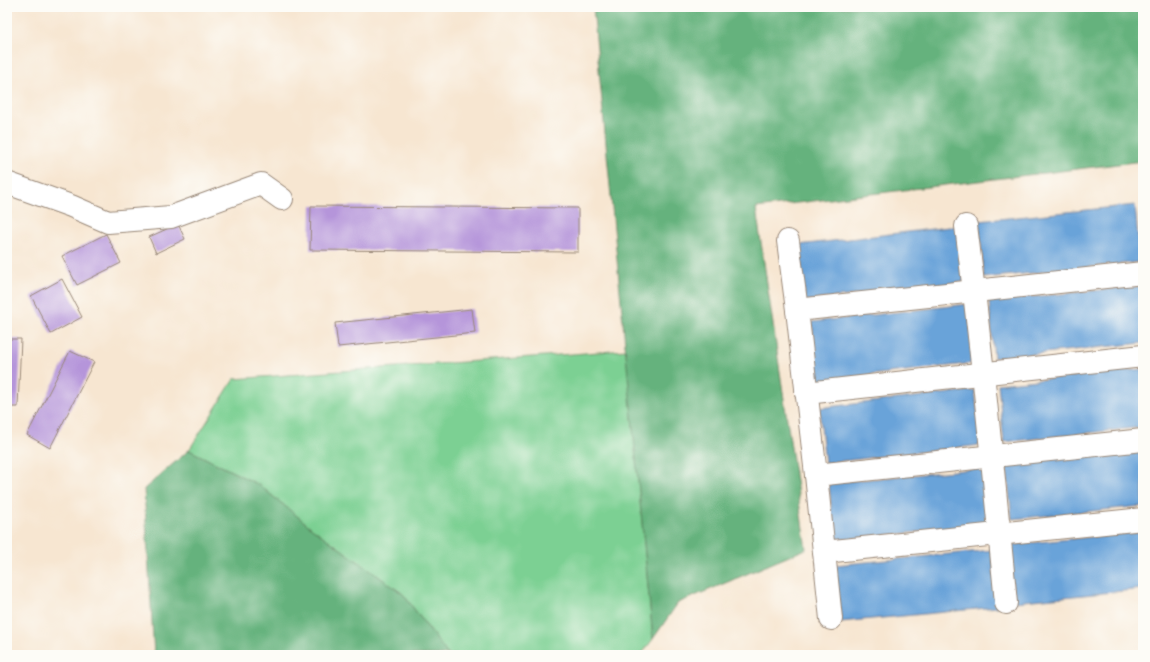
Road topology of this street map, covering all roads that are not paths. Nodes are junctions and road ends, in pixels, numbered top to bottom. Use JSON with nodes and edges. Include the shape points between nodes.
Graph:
{"nodes":[{"id":1,"x":7,"y":183,"type":"edge"},
{"id":2,"x":282,"y":199,"type":"dead end"},
{"id":3,"x":966,"y":226,"type":"dead end"},
{"id":4,"x":788,"y":242,"type":"dead end"},
{"id":5,"x":1143,"y":273,"type":"edge"},
{"id":6,"x":974,"y":291,"type":"junction"},
{"id":7,"x":797,"y":310,"type":"junction"},
{"id":8,"x":1143,"y":356,"type":"edge"},
{"id":9,"x":983,"y":374,"type":"junction"},
{"id":10,"x":806,"y":393,"type":"junction"},
{"id":11,"x":1143,"y":440,"type":"edge"},
{"id":12,"x":992,"y":456,"type":"junction"},
{"id":13,"x":816,"y":475,"type":"junction"},
{"id":14,"x":1143,"y":519,"type":"edge"},
{"id":15,"x":1000,"y":534,"type":"junction"},
{"id":16,"x":824,"y":552,"type":"junction"},
{"id":17,"x":1006,"y":603,"type":"dead end"},
{"id":18,"x":830,"y":619,"type":"dead end"}],
"edges":[{"from":1,"to":2,"type":"lane","via":[[108,222],[171,216],[261,184]]},
{"from":3,"to":6,"type":"lane"},
{"from":4,"to":7,"type":"lane"},
{"from":5,"to":6,"type":"lane"},
{"from":6,"to":7,"type":"lane"},
{"from":6,"to":9,"type":"lane"},
{"from":7,"to":10,"type":"lane"},
{"from":8,"to":9,"type":"lane"},
{"from":9,"to":10,"type":"lane"},
{"from":9,"to":12,"type":"lane"},
{"from":10,"to":13,"type":"lane"},
{"from":11,"to":12,"type":"lane"},
{"from":12,"to":13,"type":"lane"},
{"from":12,"to":15,"type":"lane"},
{"from":13,"to":16,"type":"lane"},
{"from":14,"to":15,"type":"lane"},
{"from":15,"to":16,"type":"lane"},
{"from":15,"to":17,"type":"lane"},
{"from":16,"to":18,"type":"lane"}]}
